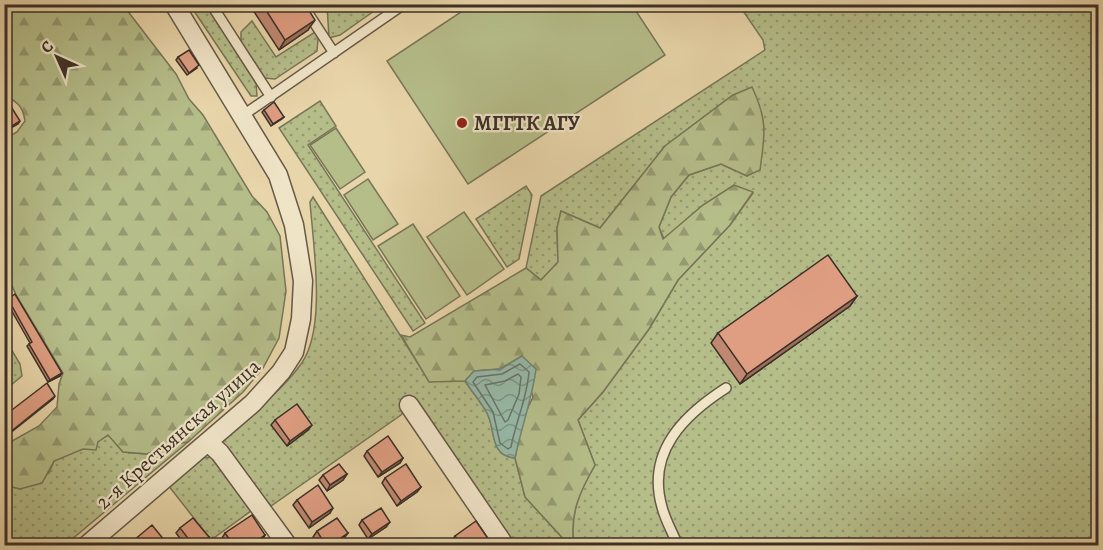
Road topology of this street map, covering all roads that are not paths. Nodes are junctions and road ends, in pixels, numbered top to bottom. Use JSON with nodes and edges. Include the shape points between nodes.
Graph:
{"nodes":[{"id":1,"x":174,"y":4,"type":"edge"},
{"id":2,"x":211,"y":4,"type":"edge"},
{"id":3,"x":302,"y":4,"type":"edge"},
{"id":4,"x":404,"y":4,"type":"edge"},
{"id":5,"x":334,"y":53,"type":"junction"},
{"id":6,"x":271,"y":97,"type":"junction"},
{"id":7,"x":242,"y":116,"type":"junction"},
{"id":8,"x":726,"y":388,"type":"dead end"},
{"id":9,"x":409,"y":405,"type":"dead end"},
{"id":10,"x":208,"y":442,"type":"junction"},
{"id":11,"x":86,"y":546,"type":"edge"},
{"id":12,"x":288,"y":546,"type":"edge"},
{"id":13,"x":505,"y":546,"type":"edge"},
{"id":14,"x":678,"y":546,"type":"edge"}],
"edges":[{"from":1,"to":7,"type":"street"},
{"from":2,"to":6,"type":"lane"},
{"from":3,"to":5,"type":"lane"},
{"from":4,"to":5,"type":"lane"},
{"from":5,"to":6,"type":"lane"},
{"from":6,"to":7,"type":"lane"},
{"from":7,"to":10,"type":"street","name":"2-я Крестьянская улица","via":[[278,176],[294,225],[303,281],[301,319],[294,352],[281,372]]},
{"from":8,"to":14,"type":"lane","via":[[684,419],[669,441],[658,471],[662,507]]},
{"from":9,"to":13,"type":"street"},
{"from":10,"to":11,"type":"street","name":"2-я Крестьянская улица"},
{"from":10,"to":12,"type":"street"}]}
